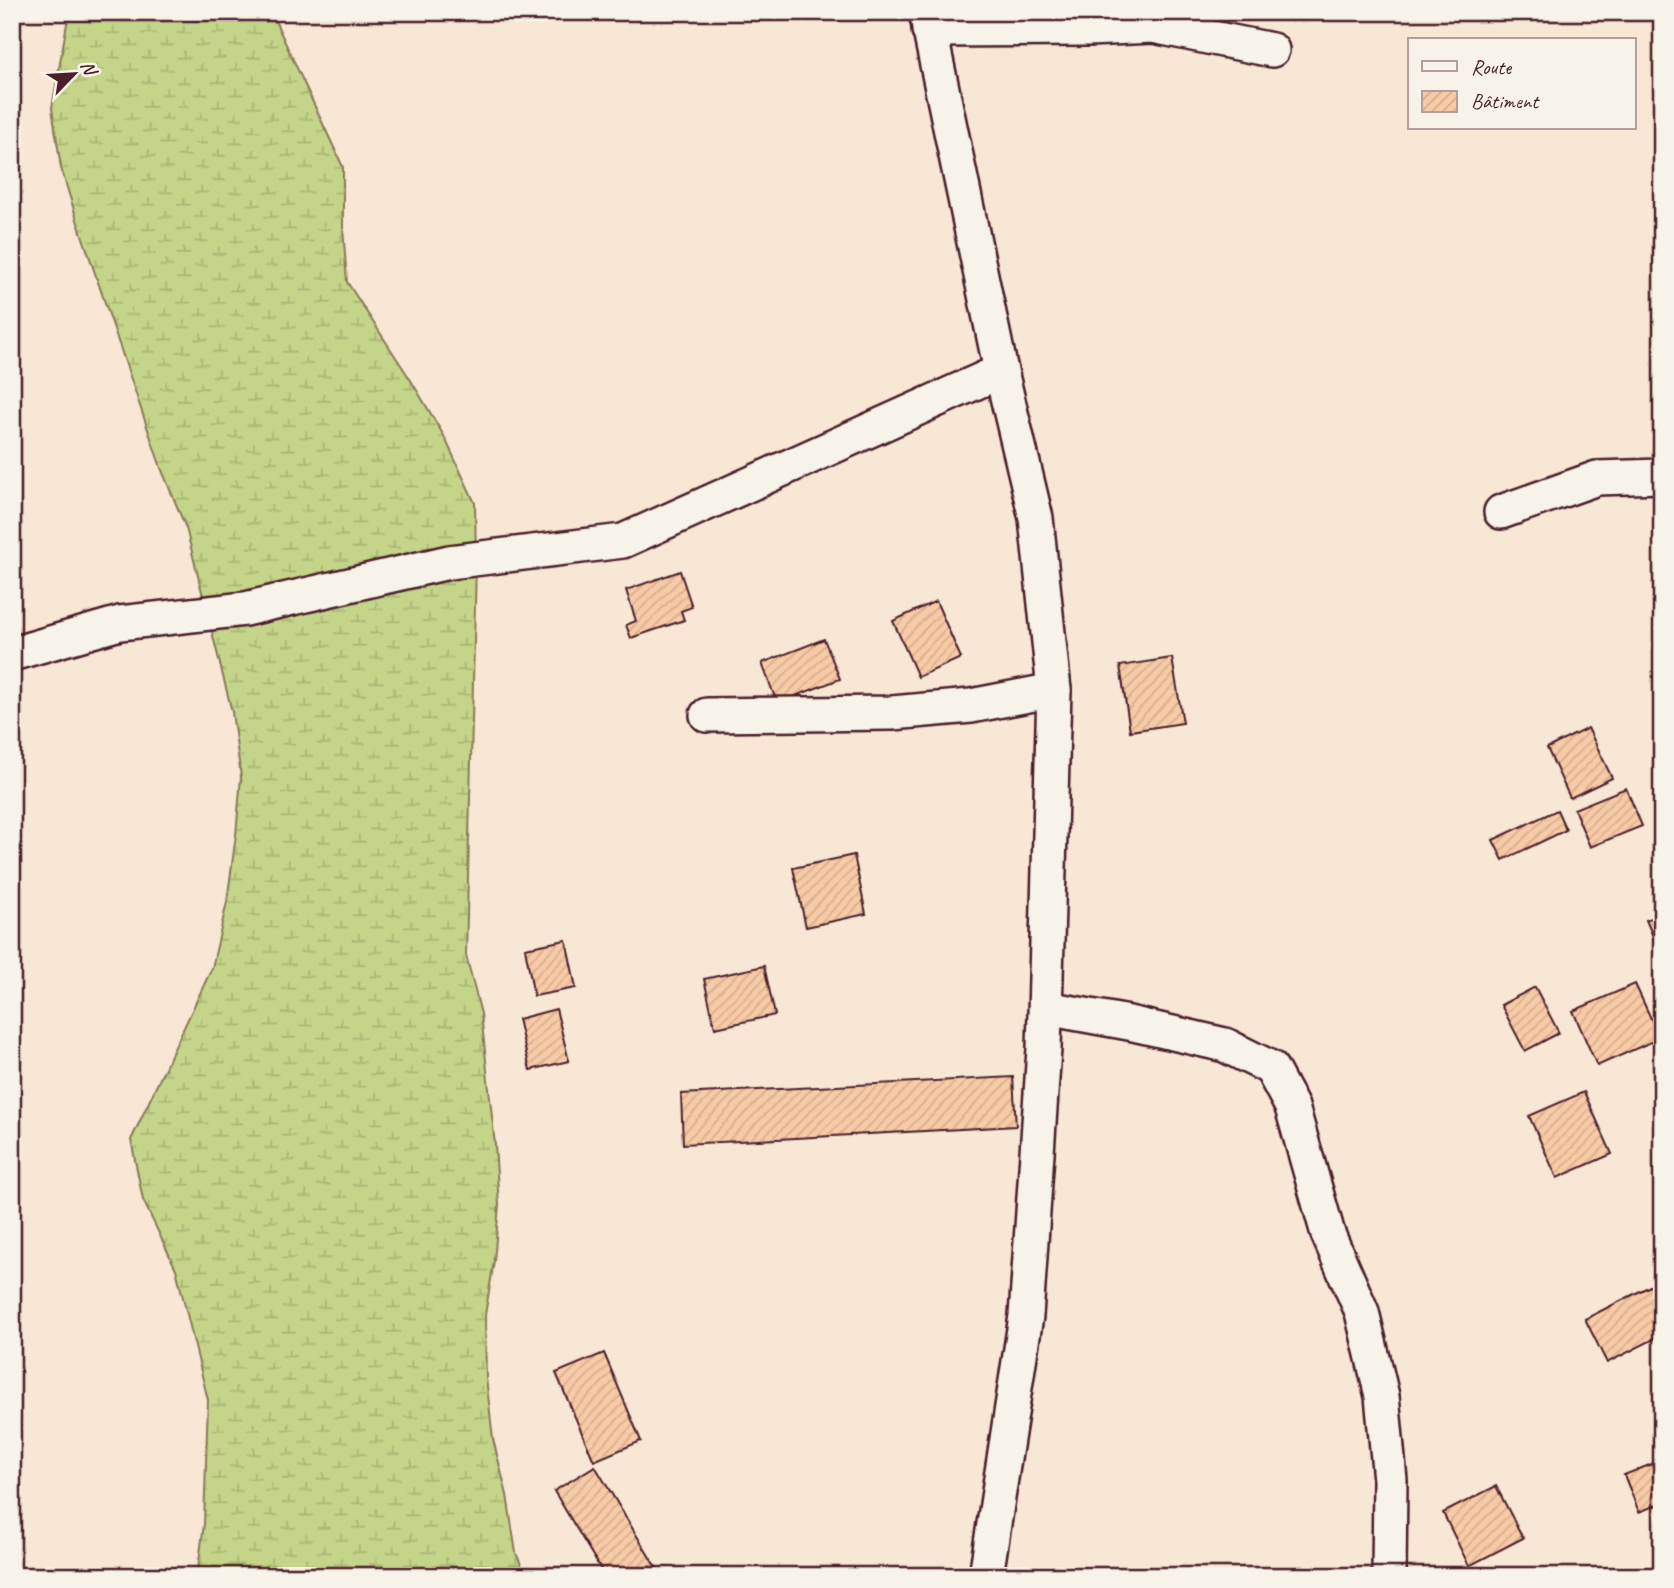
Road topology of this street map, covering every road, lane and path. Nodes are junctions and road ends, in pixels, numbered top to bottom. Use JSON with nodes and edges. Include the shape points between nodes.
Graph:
{"nodes":[{"id":1,"x":927,"y":21,"type":"edge"},
{"id":2,"x":1272,"y":50,"type":"dead end"},
{"id":3,"x":1001,"y":371,"type":"junction"},
{"id":4,"x":1662,"y":475,"type":"edge"},
{"id":5,"x":1501,"y":512,"type":"dead end"},
{"id":6,"x":12,"y":654,"type":"edge"},
{"id":7,"x":1054,"y":690,"type":"junction"},
{"id":8,"x":707,"y":715,"type":"dead end"},
{"id":9,"x":1046,"y":1008,"type":"junction"},
{"id":10,"x":988,"y":1560,"type":"edge"},
{"id":11,"x":1012,"y":1576,"type":"edge"},
{"id":12,"x":1389,"y":1576,"type":"edge"}],
"edges":[{"from":1,"to":2,"type":"street","via":[[1153,26]]},
{"from":1,"to":3,"type":"street"},
{"from":3,"to":6,"type":"street","via":[[623,541],[449,562],[245,609],[120,622]]},
{"from":3,"to":7,"type":"street","via":[[1036,518]]},
{"from":4,"to":5,"type":"street","via":[[1597,478]]},
{"from":7,"to":8,"type":"street","via":[[971,706],[892,713]]},
{"from":7,"to":9,"type":"street"},
{"from":9,"to":10,"type":"street","via":[[1026,1316]]},
{"from":9,"to":12,"type":"street","via":[[1224,1045],[1271,1068],[1292,1107],[1328,1234],[1362,1312],[1382,1396],[1391,1480]]},
{"from":10,"to":11,"type":"street"}]}
